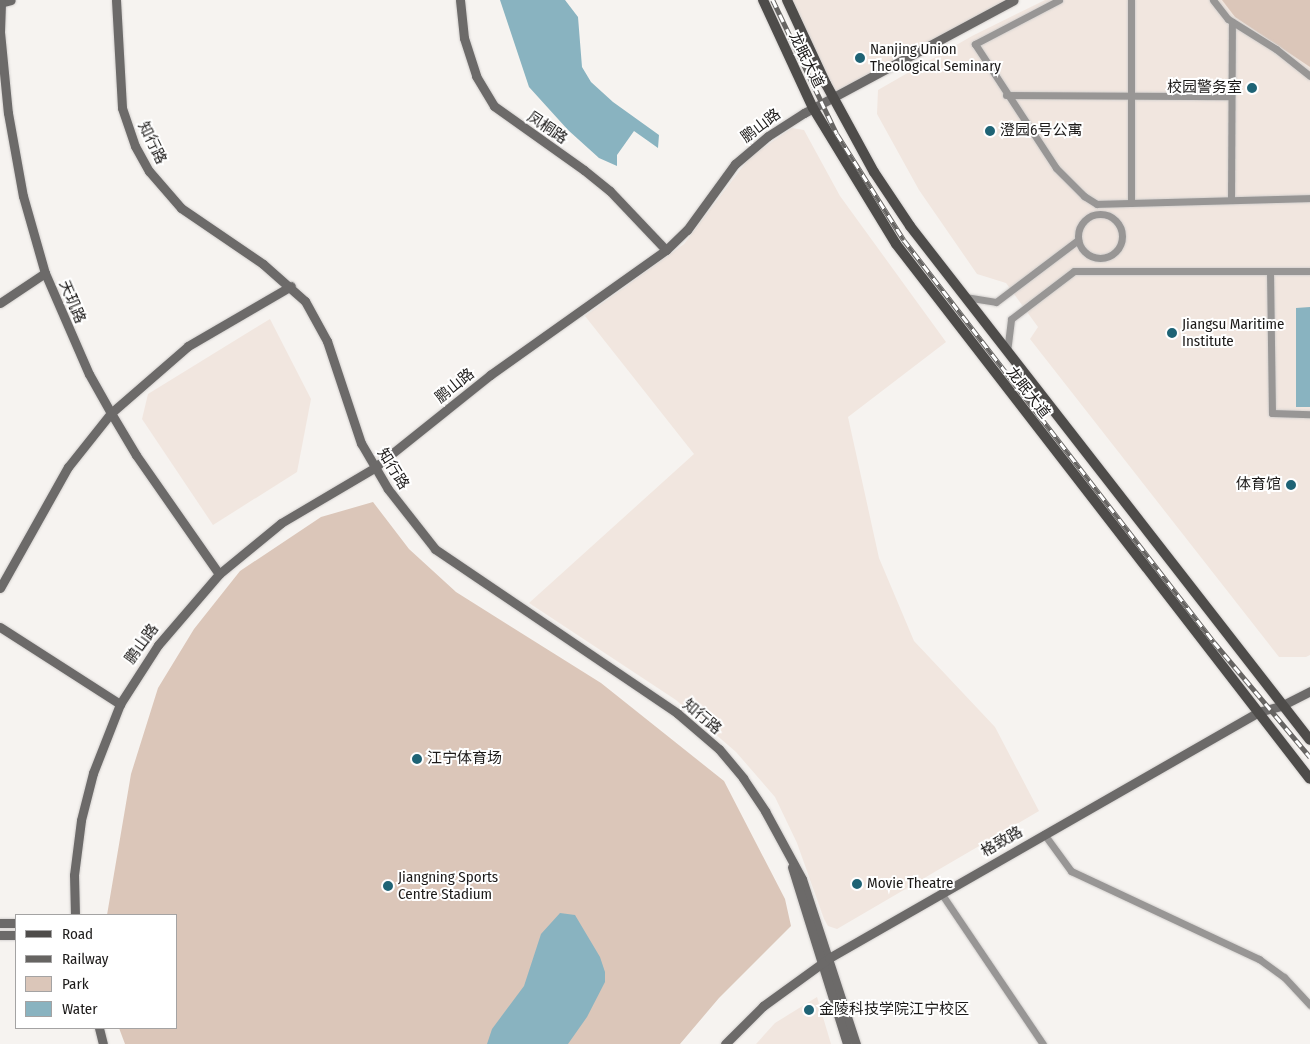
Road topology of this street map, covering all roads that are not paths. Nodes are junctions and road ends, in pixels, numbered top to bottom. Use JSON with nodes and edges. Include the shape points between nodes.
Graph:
{"nodes":[{"id":1,"x":11,"y":0,"type":"edge"},
{"id":2,"x":116,"y":0,"type":"edge"},
{"id":3,"x":460,"y":0,"type":"edge"},
{"id":4,"x":763,"y":0,"type":"edge"},
{"id":5,"x":787,"y":0,"type":"edge"},
{"id":6,"x":1014,"y":0,"type":"edge"},
{"id":7,"x":1059,"y":0,"type":"edge"},
{"id":8,"x":1131,"y":0,"type":"edge"},
{"id":9,"x":1213,"y":0,"type":"edge"},
{"id":10,"x":0,"y":3,"type":"edge"},
{"id":11,"x":1232,"y":22,"type":"junction"},
{"id":12,"x":1310,"y":76,"type":"edge"},
{"id":13,"x":1006,"y":95,"type":"junction"},
{"id":14,"x":1131,"y":96,"type":"junction"},
{"id":15,"x":1231,"y":96,"type":"junction"},
{"id":16,"x":833,"y":97,"type":"junction"},
{"id":17,"x":813,"y":108,"type":"junction"},
{"id":18,"x":1310,"y":198,"type":"edge"},
{"id":19,"x":1231,"y":200,"type":"junction"},
{"id":20,"x":1131,"y":203,"type":"junction"},
{"id":21,"x":1097,"y":204,"type":"junction"},
{"id":22,"x":1096,"y":214,"type":"junction"},
{"id":23,"x":1078,"y":240,"type":"junction"},
{"id":24,"x":666,"y":250,"type":"junction"},
{"id":25,"x":1099,"y":258,"type":"junction"},
{"id":26,"x":1099,"y":271,"type":"junction"},
{"id":27,"x":1270,"y":271,"type":"junction"},
{"id":28,"x":1310,"y":271,"type":"edge"},
{"id":29,"x":45,"y":273,"type":"junction"},
{"id":30,"x":291,"y":286,"type":"junction"},
{"id":31,"x":964,"y":297,"type":"junction"},
{"id":32,"x":0,"y":302,"type":"edge"},
{"id":33,"x":1007,"y":353,"type":"junction"},
{"id":34,"x":111,"y":413,"type":"junction"},
{"id":35,"x":1310,"y":414,"type":"edge"},
{"id":36,"x":374,"y":468,"type":"junction"},
{"id":37,"x":219,"y":574,"type":"junction"},
{"id":38,"x":0,"y":588,"type":"edge"},
{"id":39,"x":0,"y":627,"type":"edge"},
{"id":40,"x":1310,"y":691,"type":"edge"},
{"id":41,"x":120,"y":704,"type":"junction"},
{"id":42,"x":1281,"y":706,"type":"junction"},
{"id":43,"x":1258,"y":712,"type":"junction"},
{"id":44,"x":1310,"y":740,"type":"edge"},
{"id":45,"x":1310,"y":779,"type":"edge"},
{"id":46,"x":1044,"y":834,"type":"junction"},
{"id":47,"x":941,"y":893,"type":"junction"},
{"id":48,"x":75,"y":914,"type":"edge"},
{"id":49,"x":0,"y":923,"type":"edge"},
{"id":50,"x":15,"y":923,"type":"edge"},
{"id":51,"x":0,"y":935,"type":"edge"},
{"id":52,"x":15,"y":935,"type":"edge"},
{"id":53,"x":825,"y":961,"type":"junction"},
{"id":54,"x":1310,"y":1005,"type":"edge"},
{"id":55,"x":99,"y":1029,"type":"edge"},
{"id":56,"x":103,"y":1044,"type":"edge"},
{"id":57,"x":725,"y":1044,"type":"edge"},
{"id":58,"x":847,"y":1044,"type":"edge"},
{"id":59,"x":856,"y":1044,"type":"edge"},
{"id":60,"x":1043,"y":1044,"type":"edge"}],
"edges":[{"from":1,"to":10,"type":"street"},
{"from":2,"to":30,"type":"street","name":"知行路","via":[[122,108],[135,146],[149,171],[181,208]]},
{"from":3,"to":24,"type":"street","name":"凤桐路","via":[[464,38],[476,76],[494,106],[584,170]]},
{"from":4,"to":17,"type":"main road","name":"龙眠大道"},
{"from":5,"to":16,"type":"main road","name":"龙眠大道"},
{"from":6,"to":16,"type":"street","name":"鹏山路"},
{"from":7,"to":13,"type":"street","via":[[975,44]]},
{"from":8,"to":14,"type":"street"},
{"from":9,"to":11,"type":"street"},
{"from":10,"to":29,"type":"street","name":"天玑路","via":[[2,70],[8,113],[23,196]]},
{"from":11,"to":12,"type":"street","via":[[1276,49]]},
{"from":11,"to":15,"type":"street"},
{"from":13,"to":14,"type":"street"},
{"from":13,"to":21,"type":"street","via":[[1056,168]]},
{"from":14,"to":15,"type":"street"},
{"from":14,"to":20,"type":"street"},
{"from":15,"to":19,"type":"street"},
{"from":16,"to":17,"type":"street","name":"鹏山路"},
{"from":16,"to":31,"type":"main road","name":"龙眠大道","via":[[874,172]]},
{"from":17,"to":24,"type":"street","name":"鹏山路","via":[[768,136],[735,164],[687,230]]},
{"from":17,"to":43,"type":"main road","name":"龙眠大道","via":[[896,244]]},
{"from":18,"to":19,"type":"street"},
{"from":19,"to":20,"type":"street"},
{"from":20,"to":21,"type":"street"},
{"from":21,"to":22,"type":"street"},
{"from":22,"to":23,"type":"street","via":[[1084,220]]},
{"from":22,"to":25,"type":"street","via":[[1116,220],[1122,233],[1119,248]]},
{"from":23,"to":25,"type":"street","via":[[1085,253]]},
{"from":23,"to":31,"type":"street","via":[[996,302]]},
{"from":24,"to":36,"type":"street","name":"鹏山路","via":[[490,375]]},
{"from":25,"to":26,"type":"street"},
{"from":26,"to":27,"type":"street"},
{"from":26,"to":33,"type":"street","via":[[1074,271],[1011,319]]},
{"from":27,"to":28,"type":"street"},
{"from":27,"to":35,"type":"street","via":[[1272,412]]},
{"from":29,"to":32,"type":"street"},
{"from":29,"to":34,"type":"street","name":"天玑路","via":[[89,374]]},
{"from":30,"to":34,"type":"street","via":[[188,346]]},
{"from":30,"to":36,"type":"street","name":"知行路","via":[[317,319],[361,444]]},
{"from":31,"to":33,"type":"main road","name":"龙眠大道"},
{"from":33,"to":42,"type":"main road","name":"龙眠大道"},
{"from":34,"to":37,"type":"street","name":"天玑路","via":[[165,499]]},
{"from":34,"to":38,"type":"street","via":[[68,467]]},
{"from":36,"to":37,"type":"street","name":"鹏山路","via":[[281,523]]},
{"from":36,"to":53,"type":"street","name":"知行路","via":[[435,549],[677,713],[718,749],[766,811],[791,862],[794,883]]},
{"from":37,"to":41,"type":"street","name":"鹏山路","via":[[158,645]]},
{"from":39,"to":41,"type":"street"},
{"from":40,"to":42,"type":"street","name":"格致路"},
{"from":41,"to":48,"type":"street","name":"鹏山路","via":[[92,773],[81,820],[74,875]]},
{"from":42,"to":43,"type":"street","name":"格致路"},
{"from":42,"to":44,"type":"main road","name":"龙眠大道"},
{"from":43,"to":45,"type":"main road","name":"龙眠大道"},
{"from":43,"to":46,"type":"street","name":"格致路"},
{"from":46,"to":47,"type":"street","name":"格致路"},
{"from":46,"to":54,"type":"street","via":[[1071,872],[1259,959],[1284,977]]},
{"from":47,"to":53,"type":"street","name":"格致路"},
{"from":47,"to":60,"type":"street"},
{"from":49,"to":50,"type":"street"},
{"from":51,"to":52,"type":"street"},
{"from":53,"to":57,"type":"street","name":"格致路","via":[[763,1006]]},
{"from":53,"to":58,"type":"street","name":"知行路"},
{"from":53,"to":59,"type":"street","name":"知行路"},
{"from":55,"to":56,"type":"street"}]}
